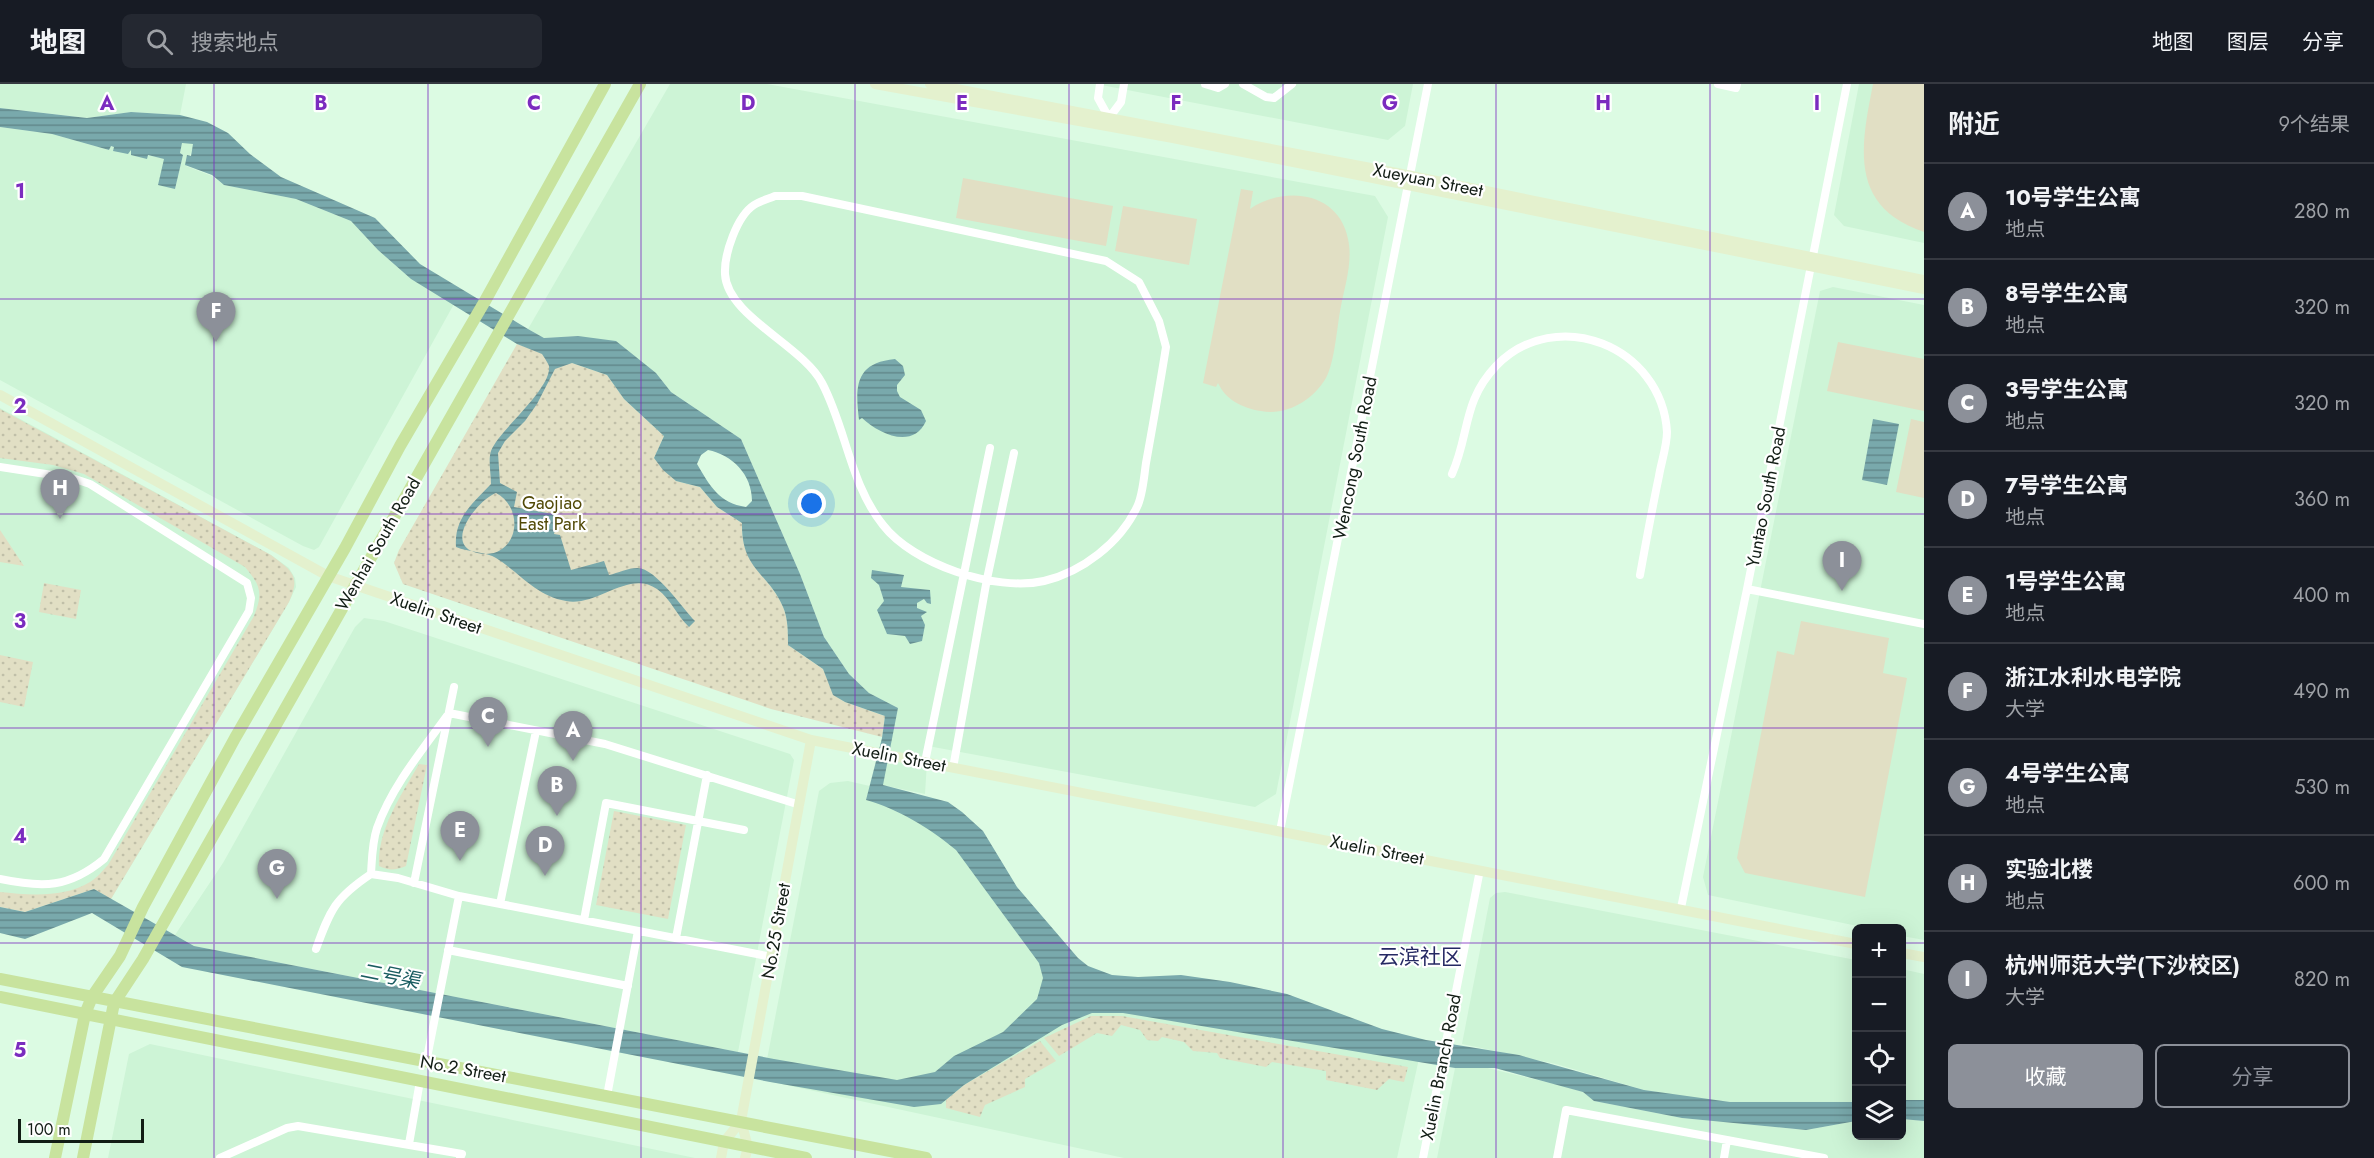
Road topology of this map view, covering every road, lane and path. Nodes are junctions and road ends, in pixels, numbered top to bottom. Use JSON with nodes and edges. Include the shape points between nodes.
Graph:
{"nodes":[{"id":1,"x":605,"y":84,"type":"edge"},
{"id":2,"x":640,"y":84,"type":"edge"},
{"id":3,"x":875,"y":84,"type":"edge"},
{"id":4,"x":930,"y":84,"type":"edge"},
{"id":5,"x":1100,"y":84,"type":"edge"},
{"id":6,"x":1124,"y":84,"type":"edge"},
{"id":7,"x":1205,"y":84,"type":"edge"},
{"id":8,"x":1225,"y":84,"type":"edge"},
{"id":9,"x":1243,"y":84,"type":"edge"},
{"id":10,"x":1292,"y":84,"type":"edge"},
{"id":11,"x":1428,"y":84,"type":"edge"},
{"id":12,"x":1718,"y":84,"type":"edge"},
{"id":13,"x":1737,"y":84,"type":"edge"},
{"id":14,"x":1847,"y":84,"type":"edge"},
{"id":15,"x":1109,"y":118,"type":"junction"},
{"id":16,"x":1409,"y":181,"type":"junction"},
{"id":17,"x":1812,"y":263,"type":"junction"},
{"id":18,"x":1924,"y":280,"type":"edge"},
{"id":19,"x":1924,"y":289,"type":"edge"},
{"id":20,"x":0,"y":394,"type":"edge"},
{"id":21,"x":990,"y":448,"type":"dead end"},
{"id":22,"x":1014,"y":453,"type":"dead end"},
{"id":23,"x":0,"y":467,"type":"edge"},
{"id":24,"x":1452,"y":474,"type":"dead end"},
{"id":25,"x":963,"y":574,"type":"junction"},
{"id":26,"x":1640,"y":574,"type":"dead end"},
{"id":27,"x":328,"y":576,"type":"junction"},
{"id":28,"x":987,"y":579,"type":"junction"},
{"id":29,"x":354,"y":586,"type":"junction"},
{"id":30,"x":1747,"y":589,"type":"junction"},
{"id":31,"x":1924,"y":624,"type":"edge"},
{"id":32,"x":454,"y":687,"type":"dead end"},
{"id":33,"x":448,"y":713,"type":"junction"},
{"id":34,"x":536,"y":730,"type":"junction"},
{"id":35,"x":811,"y":740,"type":"junction"},
{"id":36,"x":925,"y":762,"type":"junction"},
{"id":37,"x":953,"y":768,"type":"junction"},
{"id":38,"x":707,"y":775,"type":"junction"},
{"id":39,"x":800,"y":805,"type":"junction"},
{"id":40,"x":698,"y":821,"type":"junction"},
{"id":41,"x":744,"y":830,"type":"dead end"},
{"id":42,"x":1280,"y":831,"type":"junction"},
{"id":43,"x":1480,"y":870,"type":"junction"},
{"id":44,"x":371,"y":874,"type":"junction"},
{"id":45,"x":0,"y":879,"type":"edge"},
{"id":46,"x":414,"y":883,"type":"junction"},
{"id":47,"x":459,"y":896,"type":"junction"},
{"id":48,"x":500,"y":904,"type":"junction"},
{"id":49,"x":1681,"y":908,"type":"junction"},
{"id":50,"x":584,"y":920,"type":"junction"},
{"id":51,"x":638,"y":931,"type":"junction"},
{"id":52,"x":676,"y":938,"type":"junction"},
{"id":53,"x":1852,"y":943,"type":"edge"},
{"id":54,"x":316,"y":949,"type":"dead end"},
{"id":55,"x":448,"y":950,"type":"junction"},
{"id":56,"x":1906,"y":954,"type":"edge"},
{"id":57,"x":772,"y":957,"type":"junction"},
{"id":58,"x":1924,"y":957,"type":"edge"},
{"id":59,"x":0,"y":979,"type":"edge"},
{"id":60,"x":628,"y":986,"type":"junction"},
{"id":61,"x":0,"y":997,"type":"edge"},
{"id":62,"x":92,"y":997,"type":"junction"},
{"id":63,"x":114,"y":1003,"type":"junction"},
{"id":64,"x":85,"y":1014,"type":"junction"},
{"id":65,"x":110,"y":1019,"type":"junction"},
{"id":66,"x":426,"y":1063,"type":"junction"},
{"id":67,"x":420,"y":1081,"type":"junction"},
{"id":68,"x":607,"y":1096,"type":"junction"},
{"id":69,"x":741,"y":1120,"type":"junction"},
{"id":70,"x":1727,"y":1140,"type":"junction"},
{"id":71,"x":724,"y":1142,"type":"junction"},
{"id":72,"x":409,"y":1144,"type":"junction"},
{"id":73,"x":747,"y":1152,"type":"edge"},
{"id":74,"x":1811,"y":1157,"type":"edge"},
{"id":75,"x":55,"y":1158,"type":"edge"},
{"id":76,"x":83,"y":1158,"type":"edge"},
{"id":77,"x":220,"y":1158,"type":"edge"},
{"id":78,"x":460,"y":1158,"type":"edge"},
{"id":79,"x":721,"y":1158,"type":"edge"},
{"id":80,"x":806,"y":1158,"type":"edge"},
{"id":81,"x":926,"y":1158,"type":"edge"},
{"id":82,"x":1423,"y":1158,"type":"edge"},
{"id":83,"x":1557,"y":1158,"type":"edge"},
{"id":84,"x":1724,"y":1158,"type":"edge"},
{"id":85,"x":1824,"y":1158,"type":"edge"}],
"edges":[{"from":1,"to":27,"type":"main road","name":"Wenhai South Road"},
{"from":2,"to":29,"type":"main road","name":"Wenhai South Road"},
{"from":3,"to":16,"type":"main road"},
{"from":4,"to":15,"type":"main road","name":"Xueyuan Street"},
{"from":5,"to":15,"type":"street","via":[[1098,98]]},
{"from":6,"to":15,"type":"street","via":[[1121,102]]},
{"from":7,"to":8,"type":"street","via":[[1218,88]]},
{"from":9,"to":10,"type":"street","via":[[1274,98]]},
{"from":11,"to":16,"type":"street","name":"Wencong South Road"},
{"from":12,"to":13,"type":"street","via":[[1736,88]]},
{"from":14,"to":17,"type":"street","name":"Yuntao South Road"},
{"from":15,"to":16,"type":"main road","name":"Xueyuan Street"},
{"from":16,"to":17,"type":"main road","name":"Xueyuan Street"},
{"from":16,"to":42,"type":"street","name":"Wencong South Road"},
{"from":17,"to":18,"type":"main road","name":"Xueyuan Street"},
{"from":17,"to":19,"type":"main road"},
{"from":17,"to":30,"type":"street","name":"Yuntao South Road"},
{"from":20,"to":27,"type":"main road","name":"Xuelin Street"},
{"from":21,"to":25,"type":"street"},
{"from":22,"to":28,"type":"street"},
{"from":23,"to":45,"type":"street","via":[[90,484],[247,583],[251,598],[249,611],[104,859],[75,879],[53,885]]},
{"from":24,"to":26,"type":"street","via":[[1476,392],[1497,365],[1529,344],[1556,336],[1589,337],[1619,350],[1646,374],[1661,405],[1667,432]]},
{"from":25,"to":28,"type":"street"},
{"from":25,"to":28,"type":"street","via":[[927,561],[883,526],[850,459],[822,382],[781,340],[740,309],[724,276],[729,241],[752,206],[775,196],[802,196],[1106,261],[1139,282],[1159,321],[1166,346],[1138,506],[1113,543],[1078,567],[1044,581],[1013,583]]},
{"from":25,"to":36,"type":"street"},
{"from":27,"to":29,"type":"main road","name":"Xuelin Street"},
{"from":27,"to":62,"type":"main road","name":"Wenhai South Road","via":[[235,738],[120,956]]},
{"from":28,"to":37,"type":"street"},
{"from":29,"to":35,"type":"main road","name":"Xuelin Street"},
{"from":29,"to":63,"type":"main road","name":"Wenhai South Road","via":[[143,959]]},
{"from":30,"to":31,"type":"street"},
{"from":30,"to":49,"type":"street","name":"Yuntao South Road"},
{"from":32,"to":33,"type":"street"},
{"from":33,"to":34,"type":"street"},
{"from":33,"to":44,"type":"street","via":[[408,770],[378,827]]},
{"from":33,"to":46,"type":"street"},
{"from":34,"to":38,"type":"street","via":[[605,744]]},
{"from":34,"to":48,"type":"street"},
{"from":35,"to":36,"type":"main road","name":"Xuelin Street"},
{"from":35,"to":39,"type":"main road","name":"No.25 Street"},
{"from":36,"to":37,"type":"main road","name":"Xuelin Street"},
{"from":37,"to":42,"type":"main road","name":"Xuelin Street"},
{"from":38,"to":39,"type":"street"},
{"from":38,"to":40,"type":"street"},
{"from":39,"to":57,"type":"main road","name":"No.25 Street"},
{"from":40,"to":41,"type":"street"},
{"from":40,"to":50,"type":"street","via":[[606,803]]},
{"from":40,"to":52,"type":"street"},
{"from":42,"to":43,"type":"main road","name":"Xuelin Street"},
{"from":43,"to":49,"type":"main road","name":"Xuelin Street"},
{"from":43,"to":82,"type":"street","name":"Xuelin Branch Road"},
{"from":44,"to":46,"type":"street"},
{"from":44,"to":54,"type":"street","via":[[348,890],[330,912]]},
{"from":46,"to":47,"type":"street"},
{"from":47,"to":48,"type":"street"},
{"from":47,"to":55,"type":"street"},
{"from":48,"to":50,"type":"street"},
{"from":49,"to":53,"type":"main road","name":"Xuelin Street"},
{"from":50,"to":51,"type":"street"},
{"from":51,"to":52,"type":"street"},
{"from":51,"to":60,"type":"street"},
{"from":52,"to":57,"type":"street"},
{"from":55,"to":60,"type":"street"},
{"from":55,"to":66,"type":"street"},
{"from":56,"to":58,"type":"main road"},
{"from":57,"to":69,"type":"main road","name":"No.25 Street"},
{"from":59,"to":62,"type":"main road","name":"No.2 Street"},
{"from":60,"to":68,"type":"street"},
{"from":61,"to":64,"type":"main road","name":"No.2 Street"},
{"from":62,"to":63,"type":"main road","name":"No.2 Street"},
{"from":62,"to":64,"type":"main road","name":"Wenhai South Road"},
{"from":63,"to":65,"type":"main road","name":"Wenhai South Road"},
{"from":63,"to":66,"type":"main road","name":"No.2 Street"},
{"from":64,"to":65,"type":"main road","name":"No.2 Street"},
{"from":64,"to":75,"type":"main road","name":"Wenhai South Road"},
{"from":65,"to":67,"type":"main road","name":"No.2 Street"},
{"from":65,"to":76,"type":"main road","name":"Wenhai South Road"},
{"from":66,"to":68,"type":"main road","name":"No.2 Street"},
{"from":67,"to":71,"type":"main road","name":"No.2 Street"},
{"from":67,"to":72,"type":"street"},
{"from":68,"to":69,"type":"main road","name":"No.2 Street"},
{"from":69,"to":71,"type":"main road","name":"No.25 Street"},
{"from":69,"to":73,"type":"main road","name":"No.25 Street"},
{"from":69,"to":81,"type":"main road","name":"No.2 Street"},
{"from":70,"to":74,"type":"street"},
{"from":70,"to":83,"type":"street","via":[[1566,1110]]},
{"from":70,"to":84,"type":"street"},
{"from":71,"to":73,"type":"main road","name":"No.2 Street"},
{"from":71,"to":79,"type":"main road","name":"No.25 Street"},
{"from":72,"to":77,"type":"street","via":[[298,1126]]},
{"from":72,"to":78,"type":"street","via":[[462,1154]]},
{"from":73,"to":80,"type":"main road","name":"No.2 Street"},
{"from":74,"to":85,"type":"street"}]}
